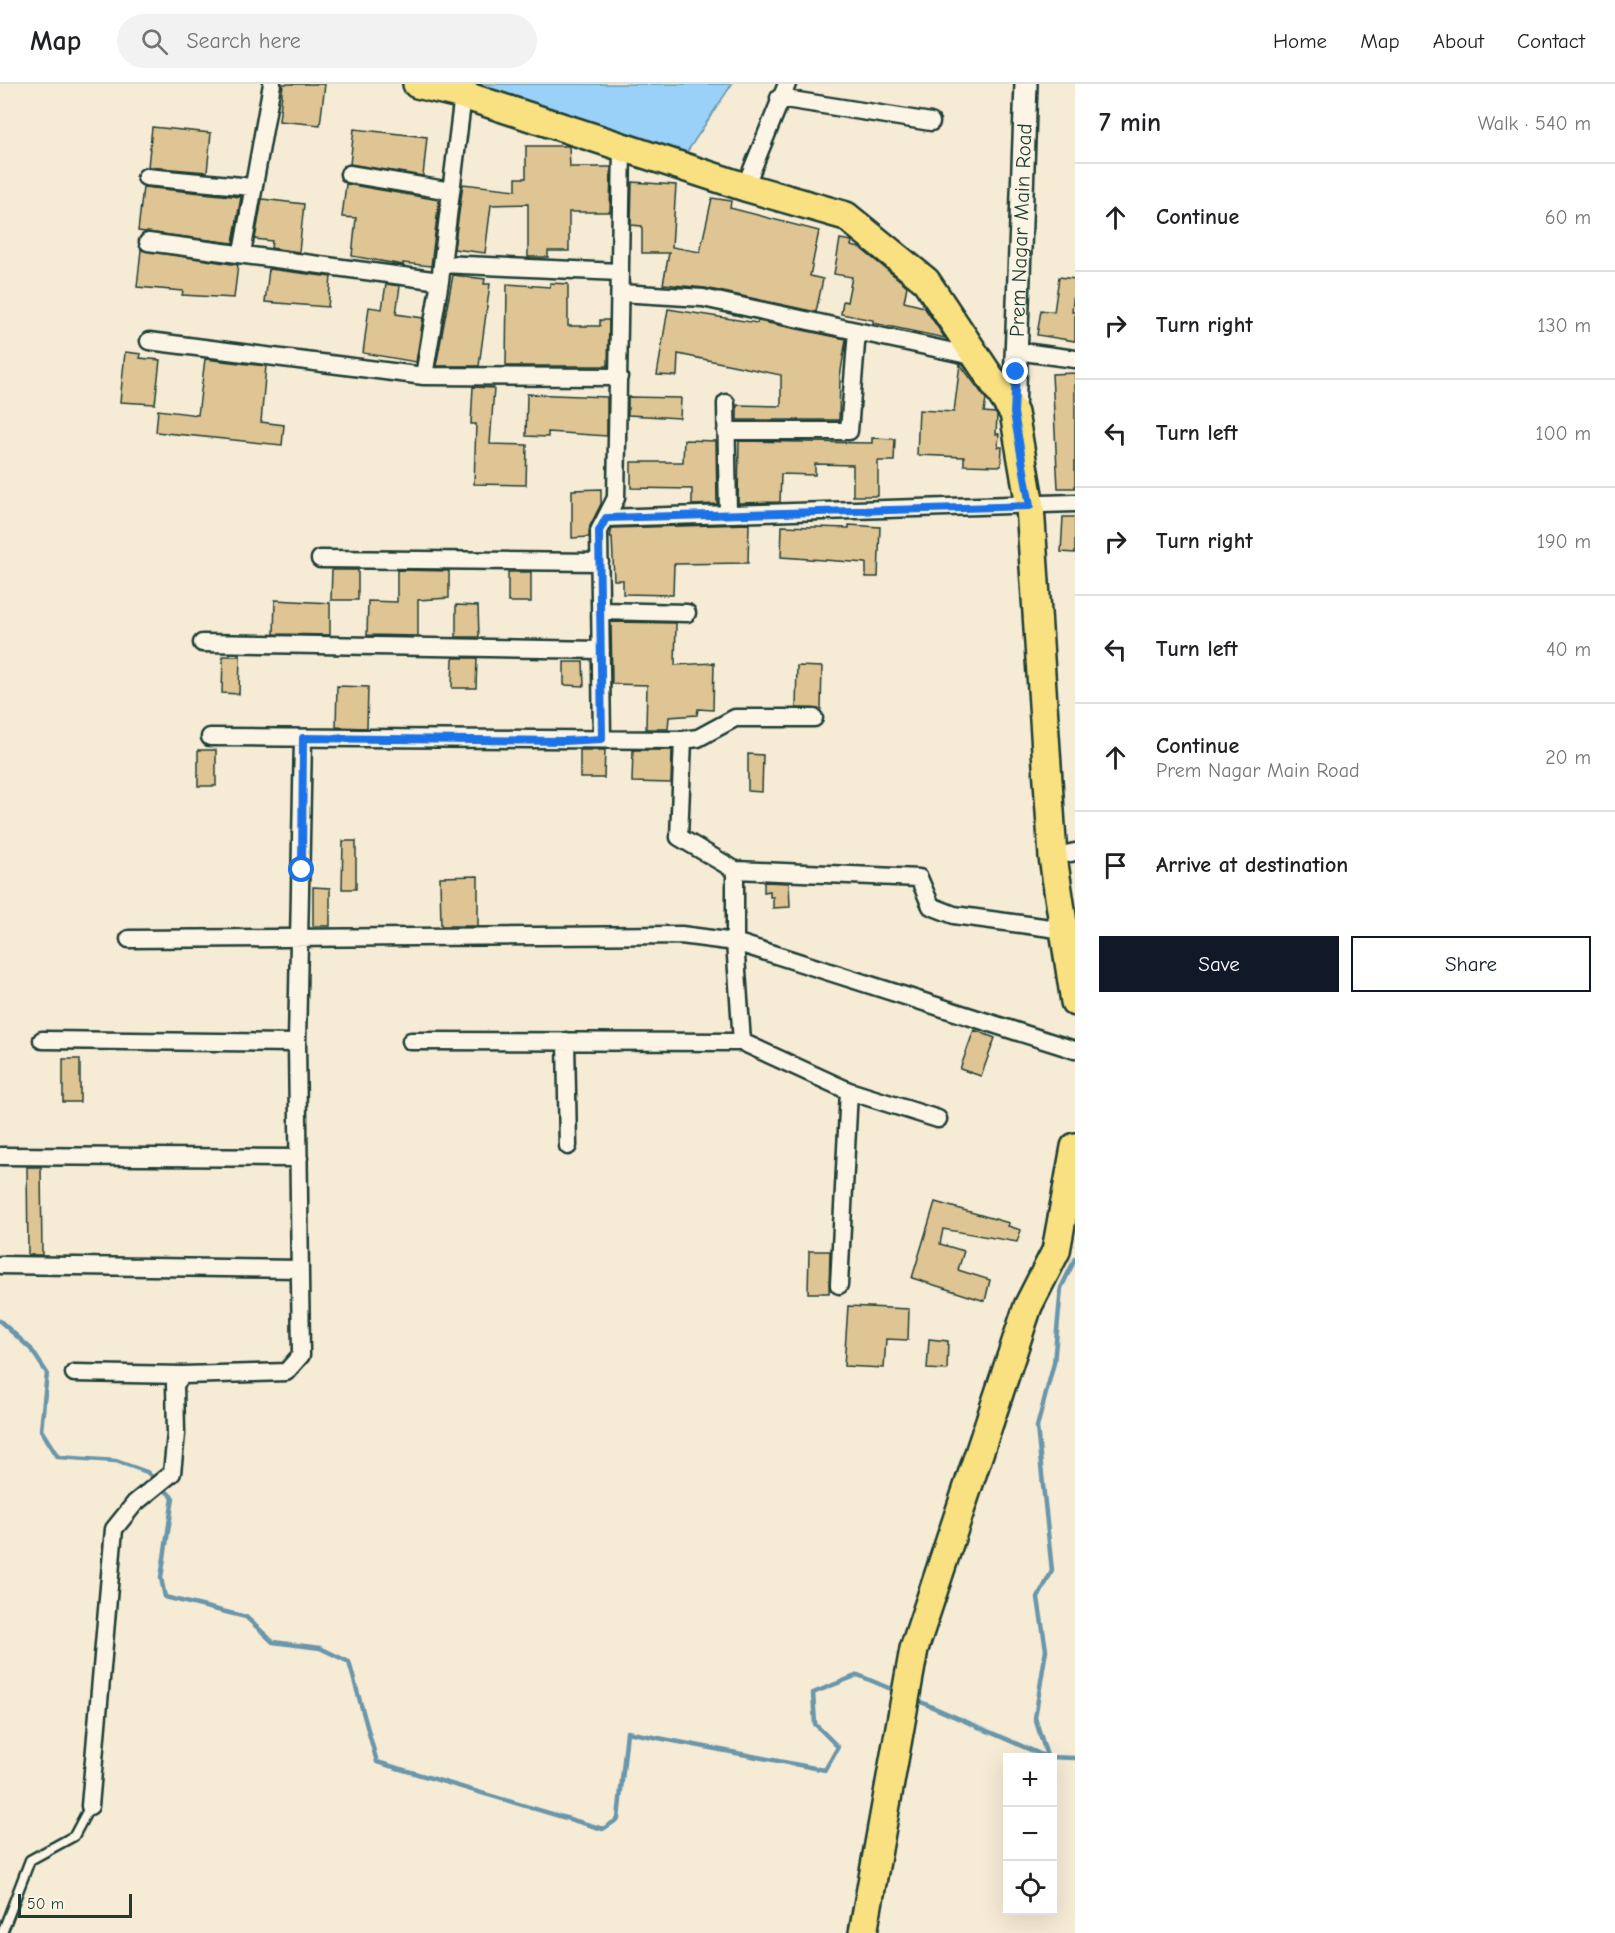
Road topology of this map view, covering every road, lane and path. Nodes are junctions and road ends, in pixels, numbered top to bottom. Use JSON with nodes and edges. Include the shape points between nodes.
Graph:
{"nodes":[{"id":1,"x":272,"y":84,"type":"edge"},
{"id":2,"x":417,"y":84,"type":"edge"},
{"id":3,"x":1026,"y":84,"type":"edge"},
{"id":4,"x":783,"y":91,"type":"edge"},
{"id":5,"x":463,"y":95,"type":"junction"},
{"id":6,"x":931,"y":122,"type":"dead end"},
{"id":7,"x":622,"y":147,"type":"junction"},
{"id":8,"x":349,"y":174,"type":"dead end"},
{"id":9,"x":146,"y":177,"type":"dead end"},
{"id":10,"x":252,"y":187,"type":"junction"},
{"id":11,"x":745,"y":187,"type":"junction"},
{"id":12,"x":451,"y":191,"type":"junction"},
{"id":13,"x":148,"y":242,"type":"dead end"},
{"id":14,"x":242,"y":253,"type":"junction"},
{"id":15,"x":620,"y":272,"type":"junction"},
{"id":16,"x":441,"y":273,"type":"junction"},
{"id":17,"x":620,"y":293,"type":"junction"},
{"id":18,"x":857,"y":331,"type":"junction"},
{"id":19,"x":149,"y":341,"type":"dead end"},
{"id":20,"x":1016,"y":351,"type":"junction"},
{"id":21,"x":977,"y":357,"type":"junction"},
{"id":22,"x":1075,"y":359,"type":"edge"},
{"id":23,"x":424,"y":376,"type":"junction"},
{"id":24,"x":619,"y":377,"type":"junction"},
{"id":25,"x":726,"y":403,"type":"dead end"},
{"id":26,"x":1014,"y":413,"type":"junction"},
{"id":27,"x":726,"y":431,"type":"junction"},
{"id":28,"x":1075,"y":503,"type":"edge"},
{"id":29,"x":1030,"y":506,"type":"junction"},
{"id":30,"x":728,"y":514,"type":"junction"},
{"id":31,"x":606,"y":518,"type":"junction"},
{"id":32,"x":320,"y":559,"type":"dead end"},
{"id":33,"x":600,"y":562,"type":"junction"},
{"id":34,"x":600,"y":611,"type":"junction"},
{"id":35,"x":687,"y":613,"type":"dead end"},
{"id":36,"x":202,"y":643,"type":"dead end"},
{"id":37,"x":601,"y":650,"type":"junction"},
{"id":38,"x":814,"y":718,"type":"dead end"},
{"id":39,"x":210,"y":737,"type":"dead end"},
{"id":40,"x":303,"y":738,"type":"junction"},
{"id":41,"x":602,"y":739,"type":"junction"},
{"id":42,"x":683,"y":740,"type":"junction"},
{"id":43,"x":1064,"y":855,"type":"edge"},
{"id":44,"x":735,"y":870,"type":"junction"},
{"id":45,"x":1065,"y":930,"type":"junction"},
{"id":46,"x":301,"y":937,"type":"junction"},
{"id":47,"x":129,"y":939,"type":"dead end"},
{"id":48,"x":735,"y":942,"type":"junction"},
{"id":49,"x":1075,"y":1002,"type":"edge"},
{"id":50,"x":42,"y":1040,"type":"dead end"},
{"id":51,"x":411,"y":1041,"type":"dead end"},
{"id":52,"x":566,"y":1041,"type":"junction"},
{"id":53,"x":742,"y":1042,"type":"junction"},
{"id":54,"x":297,"y":1043,"type":"junction"},
{"id":55,"x":1075,"y":1050,"type":"edge"},
{"id":56,"x":849,"y":1091,"type":"junction"},
{"id":57,"x":938,"y":1119,"type":"dead end"},
{"id":58,"x":568,"y":1146,"type":"dead end"},
{"id":59,"x":1075,"y":1147,"type":"edge"},
{"id":60,"x":0,"y":1156,"type":"edge"},
{"id":61,"x":299,"y":1158,"type":"junction"},
{"id":62,"x":0,"y":1265,"type":"edge"},
{"id":63,"x":300,"y":1269,"type":"junction"},
{"id":64,"x":839,"y":1285,"type":"dead end"},
{"id":65,"x":74,"y":1373,"type":"dead end"},
{"id":66,"x":183,"y":1375,"type":"junction"},
{"id":67,"x":90,"y":1806,"type":"joint"},
{"id":68,"x":2,"y":1933,"type":"edge"},
{"id":69,"x":862,"y":1933,"type":"edge"}],
"edges":[{"from":1,"to":10,"type":"street"},
{"from":2,"to":5,"type":"main road"},
{"from":3,"to":20,"type":"street","name":"Prem Nagar Main Road"},
{"from":4,"to":6,"type":"street"},
{"from":4,"to":11,"type":"street"},
{"from":5,"to":7,"type":"main road"},
{"from":5,"to":12,"type":"street"},
{"from":7,"to":11,"type":"main road"},
{"from":7,"to":15,"type":"street"},
{"from":8,"to":12,"type":"street"},
{"from":9,"to":10,"type":"street"},
{"from":10,"to":14,"type":"street"},
{"from":11,"to":21,"type":"main road","via":[[846,216],[926,281]]},
{"from":12,"to":16,"type":"street"},
{"from":13,"to":14,"type":"street"},
{"from":14,"to":16,"type":"street"},
{"from":15,"to":16,"type":"street"},
{"from":15,"to":17,"type":"street"},
{"from":16,"to":23,"type":"street"},
{"from":17,"to":18,"type":"street","via":[[703,298]]},
{"from":17,"to":24,"type":"street"},
{"from":18,"to":21,"type":"street"},
{"from":18,"to":27,"type":"street","via":[[849,431]]},
{"from":19,"to":23,"type":"street"},
{"from":20,"to":22,"type":"street"},
{"from":20,"to":26,"type":"street","name":"Prem Nagar Main Road"},
{"from":21,"to":26,"type":"main road"},
{"from":23,"to":24,"type":"street"},
{"from":24,"to":31,"type":"street","via":[[616,498]]},
{"from":25,"to":27,"type":"street"},
{"from":26,"to":29,"type":"main road"},
{"from":27,"to":30,"type":"street"},
{"from":28,"to":29,"type":"street"},
{"from":29,"to":30,"type":"street"},
{"from":29,"to":43,"type":"main road"},
{"from":30,"to":31,"type":"street"},
{"from":31,"to":33,"type":"street","via":[[599,531]]},
{"from":32,"to":33,"type":"street"},
{"from":33,"to":34,"type":"street"},
{"from":34,"to":35,"type":"street"},
{"from":34,"to":37,"type":"street"},
{"from":36,"to":37,"type":"street"},
{"from":37,"to":41,"type":"street"},
{"from":38,"to":42,"type":"street","via":[[735,718],[698,738]]},
{"from":39,"to":40,"type":"street"},
{"from":40,"to":41,"type":"street"},
{"from":40,"to":46,"type":"street"},
{"from":41,"to":42,"type":"street"},
{"from":42,"to":44,"type":"street","via":[[680,837]]},
{"from":43,"to":45,"type":"main road"},
{"from":44,"to":45,"type":"street","via":[[919,878],[931,906],[954,915]]},
{"from":44,"to":48,"type":"street"},
{"from":45,"to":49,"type":"main road"},
{"from":46,"to":47,"type":"street"},
{"from":46,"to":48,"type":"street","via":[[681,935]]},
{"from":46,"to":54,"type":"street"},
{"from":48,"to":53,"type":"street"},
{"from":48,"to":55,"type":"street"},
{"from":50,"to":54,"type":"street"},
{"from":51,"to":52,"type":"street"},
{"from":52,"to":53,"type":"street"},
{"from":52,"to":58,"type":"street"},
{"from":53,"to":56,"type":"street"},
{"from":54,"to":61,"type":"street"},
{"from":56,"to":57,"type":"street"},
{"from":56,"to":64,"type":"street"},
{"from":59,"to":69,"type":"main road","via":[[1056,1251],[1028,1306],[914,1649]]},
{"from":60,"to":61,"type":"street"},
{"from":61,"to":63,"type":"street"},
{"from":62,"to":63,"type":"street"},
{"from":63,"to":66,"type":"street","via":[[302,1355],[286,1372]]},
{"from":65,"to":66,"type":"street"},
{"from":66,"to":67,"type":"street","via":[[175,1384],[172,1473],[147,1492],[114,1529]]},
{"from":67,"to":68,"type":"lane","via":[[74,1836],[30,1860]]}]}
